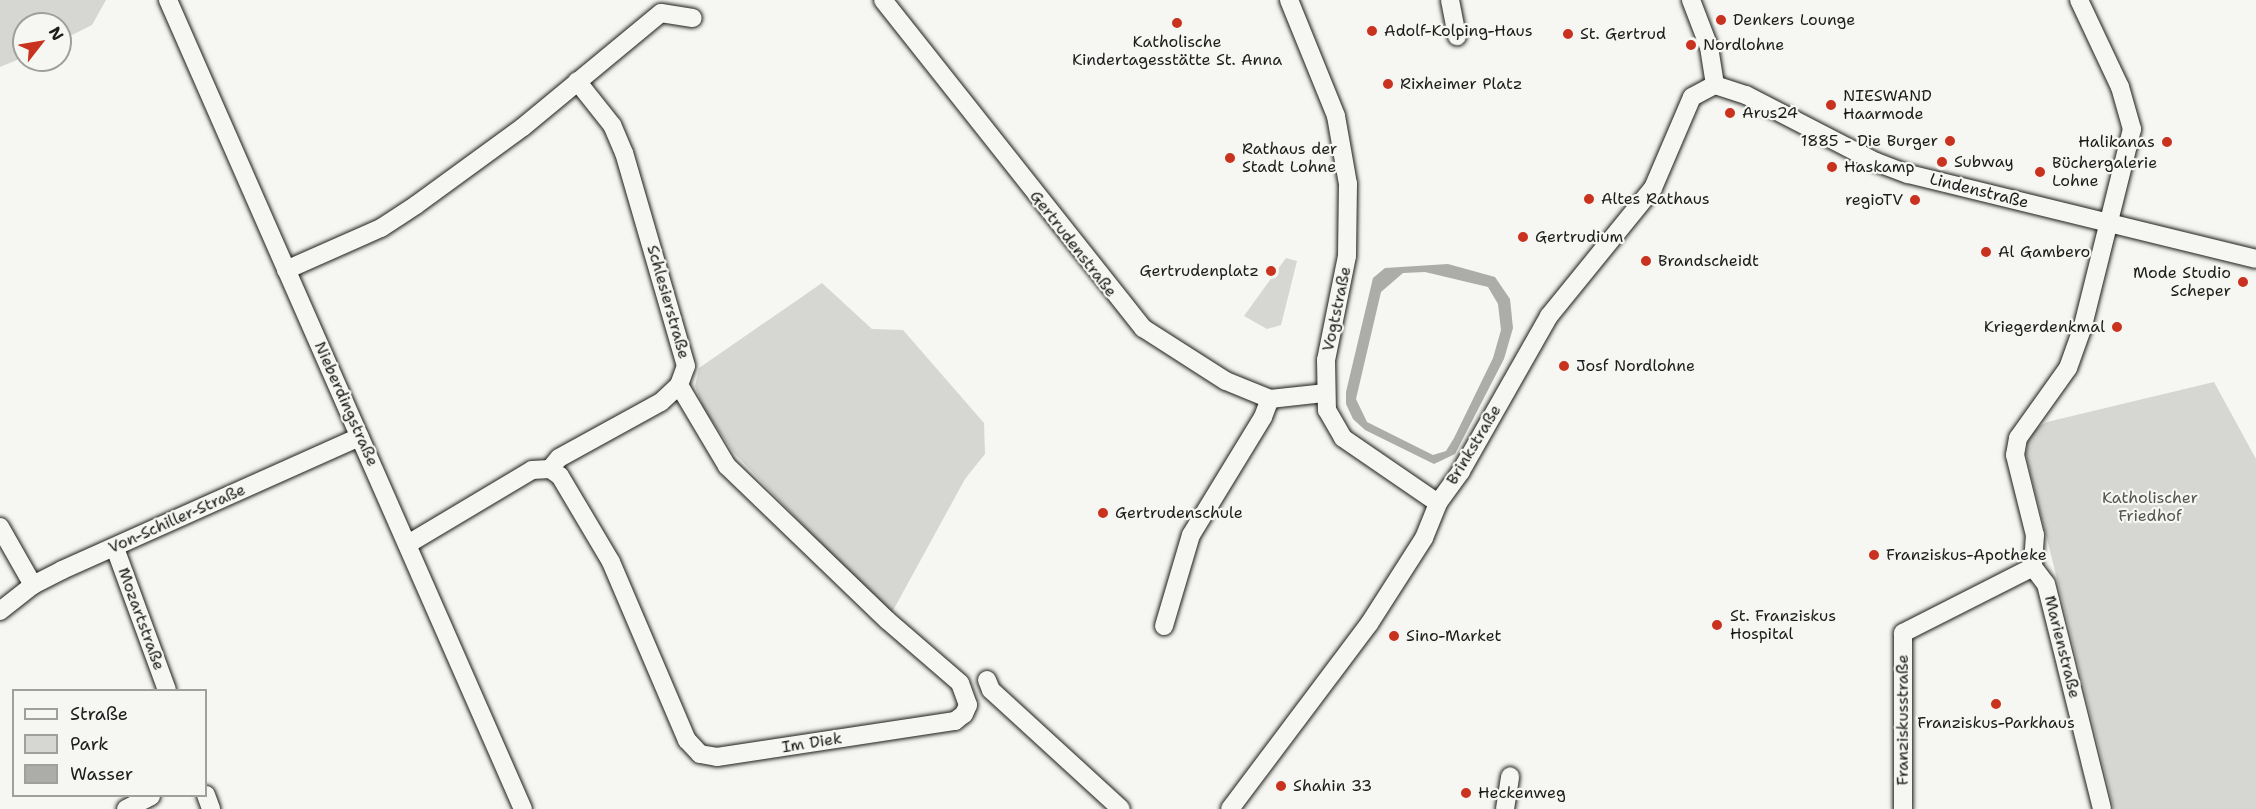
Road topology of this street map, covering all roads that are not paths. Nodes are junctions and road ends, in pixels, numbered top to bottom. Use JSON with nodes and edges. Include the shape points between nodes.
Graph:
{"nodes":[{"id":1,"x":168,"y":0,"type":"edge"},
{"id":2,"x":883,"y":0,"type":"edge"},
{"id":3,"x":1288,"y":0,"type":"edge"},
{"id":4,"x":1450,"y":0,"type":"edge"},
{"id":5,"x":1691,"y":0,"type":"edge"},
{"id":6,"x":2079,"y":0,"type":"edge"},
{"id":7,"x":693,"y":18,"type":"dead end"},
{"id":8,"x":1457,"y":36,"type":"dead end"},
{"id":9,"x":577,"y":81,"type":"junction"},
{"id":10,"x":1715,"y":85,"type":"junction"},
{"id":11,"x":2110,"y":223,"type":"junction"},
{"id":12,"x":2256,"y":259,"type":"edge"},
{"id":13,"x":286,"y":270,"type":"junction"},
{"id":14,"x":679,"y":386,"type":"junction"},
{"id":15,"x":1324,"y":393,"type":"junction"},
{"id":16,"x":1270,"y":399,"type":"junction"},
{"id":17,"x":360,"y":437,"type":"junction"},
{"id":18,"x":550,"y":469,"type":"junction"},
{"id":19,"x":1438,"y":502,"type":"junction"},
{"id":20,"x":0,"y":526,"type":"edge"},
{"id":21,"x":408,"y":544,"type":"junction"},
{"id":22,"x":115,"y":548,"type":"junction"},
{"id":23,"x":2033,"y":567,"type":"junction"},
{"id":24,"x":33,"y":585,"type":"junction"},
{"id":25,"x":0,"y":611,"type":"edge"},
{"id":26,"x":1164,"y":626,"type":"dead end"},
{"id":27,"x":987,"y":680,"type":"dead end"},
{"id":28,"x":167,"y":689,"type":"edge"},
{"id":29,"x":1510,"y":776,"type":"dead end"},
{"id":30,"x":147,"y":797,"type":"edge"},
{"id":31,"x":126,"y":809,"type":"edge"},
{"id":32,"x":523,"y":809,"type":"edge"},
{"id":33,"x":1121,"y":809,"type":"edge"},
{"id":34,"x":1230,"y":809,"type":"edge"},
{"id":35,"x":1505,"y":809,"type":"edge"},
{"id":36,"x":1903,"y":809,"type":"edge"},
{"id":37,"x":2102,"y":809,"type":"edge"}],
"edges":[{"from":1,"to":13,"type":"street","name":"Nieberdingstraße"},
{"from":2,"to":16,"type":"street","name":"Gertrudenstraße","via":[[1143,328],[1226,381]]},
{"from":3,"to":15,"type":"street","name":"Vogtstraße","via":[[1336,116],[1348,184],[1347,256],[1326,360]]},
{"from":4,"to":8,"type":"street"},
{"from":5,"to":10,"type":"street","via":[[1709,47]]},
{"from":6,"to":11,"type":"street","via":[[2120,87],[2132,129]]},
{"from":7,"to":9,"type":"street","via":[[661,13]]},
{"from":9,"to":13,"type":"street","via":[[523,127],[381,228]]},
{"from":9,"to":14,"type":"street","name":"Schlesierstraße","via":[[612,125],[624,153],[681,338],[686,366]]},
{"from":10,"to":11,"type":"street","name":"Lindenstraße","via":[[1908,174]]},
{"from":10,"to":19,"type":"street","name":"Brinkstraße","via":[[1692,97],[1653,188],[1550,316],[1461,471]]},
{"from":11,"to":12,"type":"street","name":"Lindenstraße"},
{"from":11,"to":23,"type":"street","via":[[2067,368],[2018,438],[2015,455],[2035,535]]},
{"from":13,"to":17,"type":"street","name":"Nieberdingstraße"},
{"from":14,"to":18,"type":"street","name":"Schlesierstraße","via":[[661,402],[559,458]]},
{"from":14,"to":18,"type":"street","name":"Im Diek","via":[[727,466],[887,620],[960,683],[968,705],[964,714],[955,721],[728,756],[700,754],[687,740],[611,562],[560,476]]},
{"from":15,"to":16,"type":"street","name":"Gertrudenstraße"},
{"from":15,"to":19,"type":"street","name":"Vogtstraße","via":[[1327,410],[1343,438]]},
{"from":16,"to":26,"type":"street","via":[[1191,535]]},
{"from":17,"to":21,"type":"street","name":"Nieberdingstraße"},
{"from":17,"to":22,"type":"street","name":"Von-Schiller-Straße"},
{"from":18,"to":21,"type":"street","via":[[532,470]]},
{"from":19,"to":34,"type":"street","name":"Brinkstraße","via":[[1424,538],[1369,624]]},
{"from":20,"to":24,"type":"street"},
{"from":21,"to":32,"type":"street","name":"Nieberdingstraße"},
{"from":22,"to":24,"type":"street","name":"Von-Schiller-Straße"},
{"from":22,"to":28,"type":"street","name":"Mozartstraße"},
{"from":23,"to":36,"type":"street","name":"Franziskusstraße","via":[[1903,633]]},
{"from":23,"to":37,"type":"street","name":"Marienstraße","via":[[2046,584]]},
{"from":24,"to":25,"type":"street","name":"Von-Schiller-Straße"},
{"from":27,"to":33,"type":"street","via":[[991,690]]},
{"from":29,"to":35,"type":"street"},
{"from":30,"to":31,"type":"street"}]}
